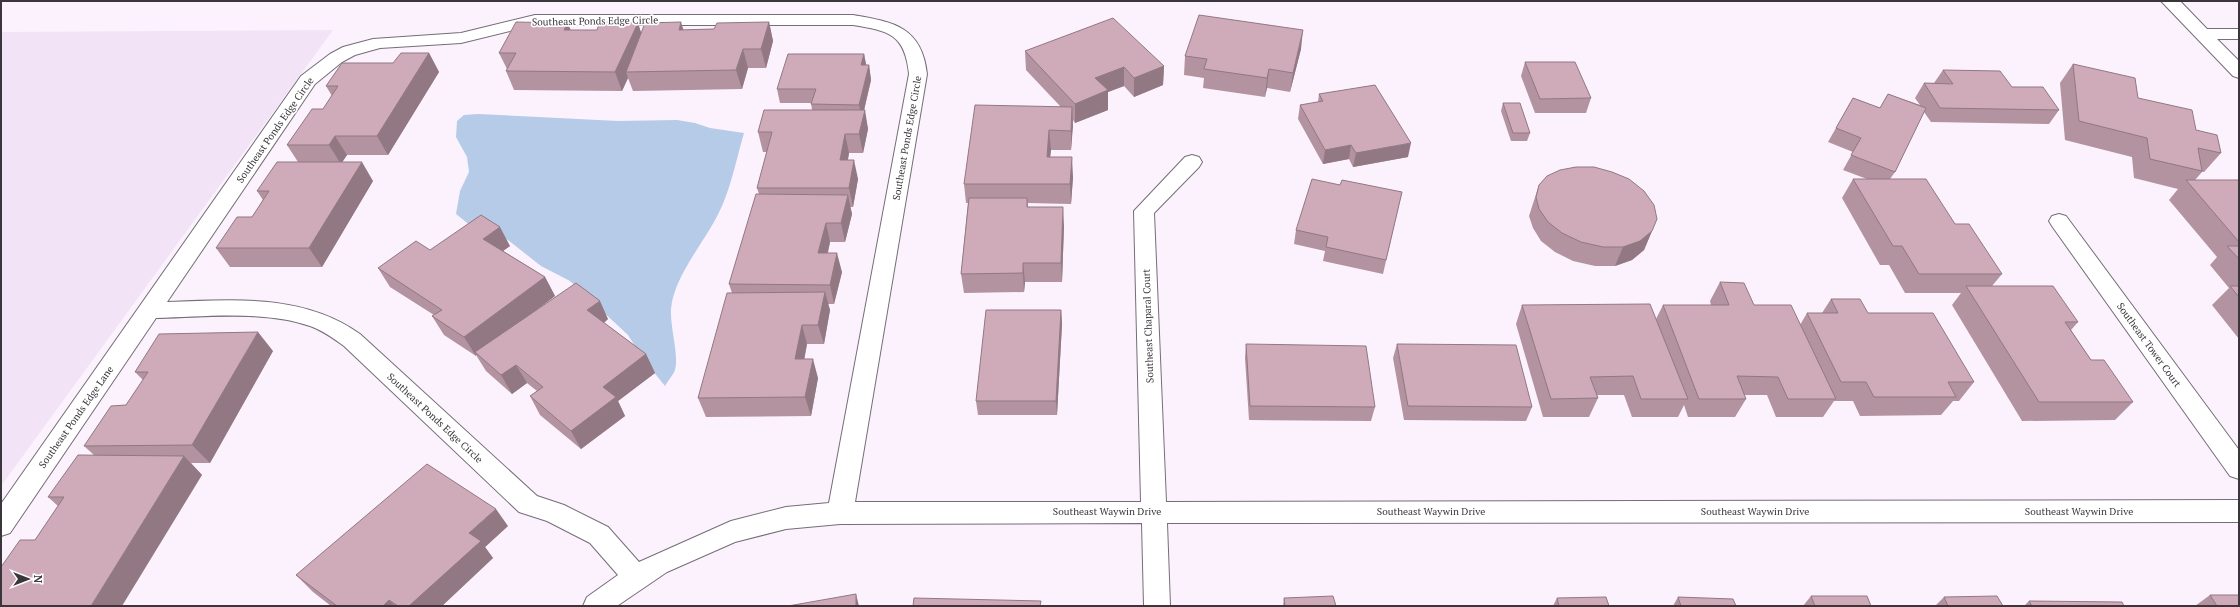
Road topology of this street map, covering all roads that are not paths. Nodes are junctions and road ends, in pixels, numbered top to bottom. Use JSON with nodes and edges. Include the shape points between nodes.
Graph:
{"nodes":[{"id":1,"x":2170,"y":1,"type":"edge"},
{"id":2,"x":2202,"y":34,"type":"junction"},
{"id":3,"x":2239,"y":34,"type":"edge"},
{"id":4,"x":2239,"y":72,"type":"edge"},
{"id":5,"x":1192,"y":162,"type":"dead end"},
{"id":6,"x":2059,"y":221,"type":"dead end"},
{"id":7,"x":151,"y":310,"type":"junction"},
{"id":8,"x":2239,"y":469,"type":"edge"},
{"id":9,"x":1155,"y":511,"type":"junction"},
{"id":10,"x":2239,"y":511,"type":"edge"},
{"id":11,"x":840,"y":513,"type":"junction"},
{"id":12,"x":1,"y":525,"type":"edge"},
{"id":13,"x":636,"y":577,"type":"junction"},
{"id":14,"x":596,"y":606,"type":"edge"},
{"id":15,"x":1157,"y":606,"type":"edge"}],
"edges":[{"from":1,"to":2,"type":"street"},
{"from":2,"to":3,"type":"street"},
{"from":2,"to":4,"type":"street"},
{"from":5,"to":9,"type":"street","name":"Southeast Chaparal Court","via":[[1144,211]]},
{"from":6,"to":8,"type":"street","name":"Southeast Tower Court"},
{"from":7,"to":11,"type":"street","name":"Southeast Ponds Edge Circle","via":[[308,80],[349,51],[379,42],[461,38],[535,20],[853,20],[879,24],[893,29],[910,44],[918,58],[918,74]]},
{"from":7,"to":12,"type":"street","name":"Southeast Ponds Edge Lane"},
{"from":7,"to":13,"type":"street","name":"Southeast Ponds Edge Circle","via":[[254,310],[297,313],[334,327],[352,340],[528,504],[567,518],[599,535]]},
{"from":9,"to":10,"type":"street","name":"Southeast Waywin Drive"},
{"from":9,"to":11,"type":"street","name":"Southeast Waywin Drive"},
{"from":9,"to":15,"type":"street","name":"Southeast Chaparal Court"},
{"from":11,"to":13,"type":"street","name":"Southeast Waywin Drive","via":[[786,518],[731,532],[658,564]]},
{"from":13,"to":14,"type":"street","name":"Southeast Waywin Drive"}]}
